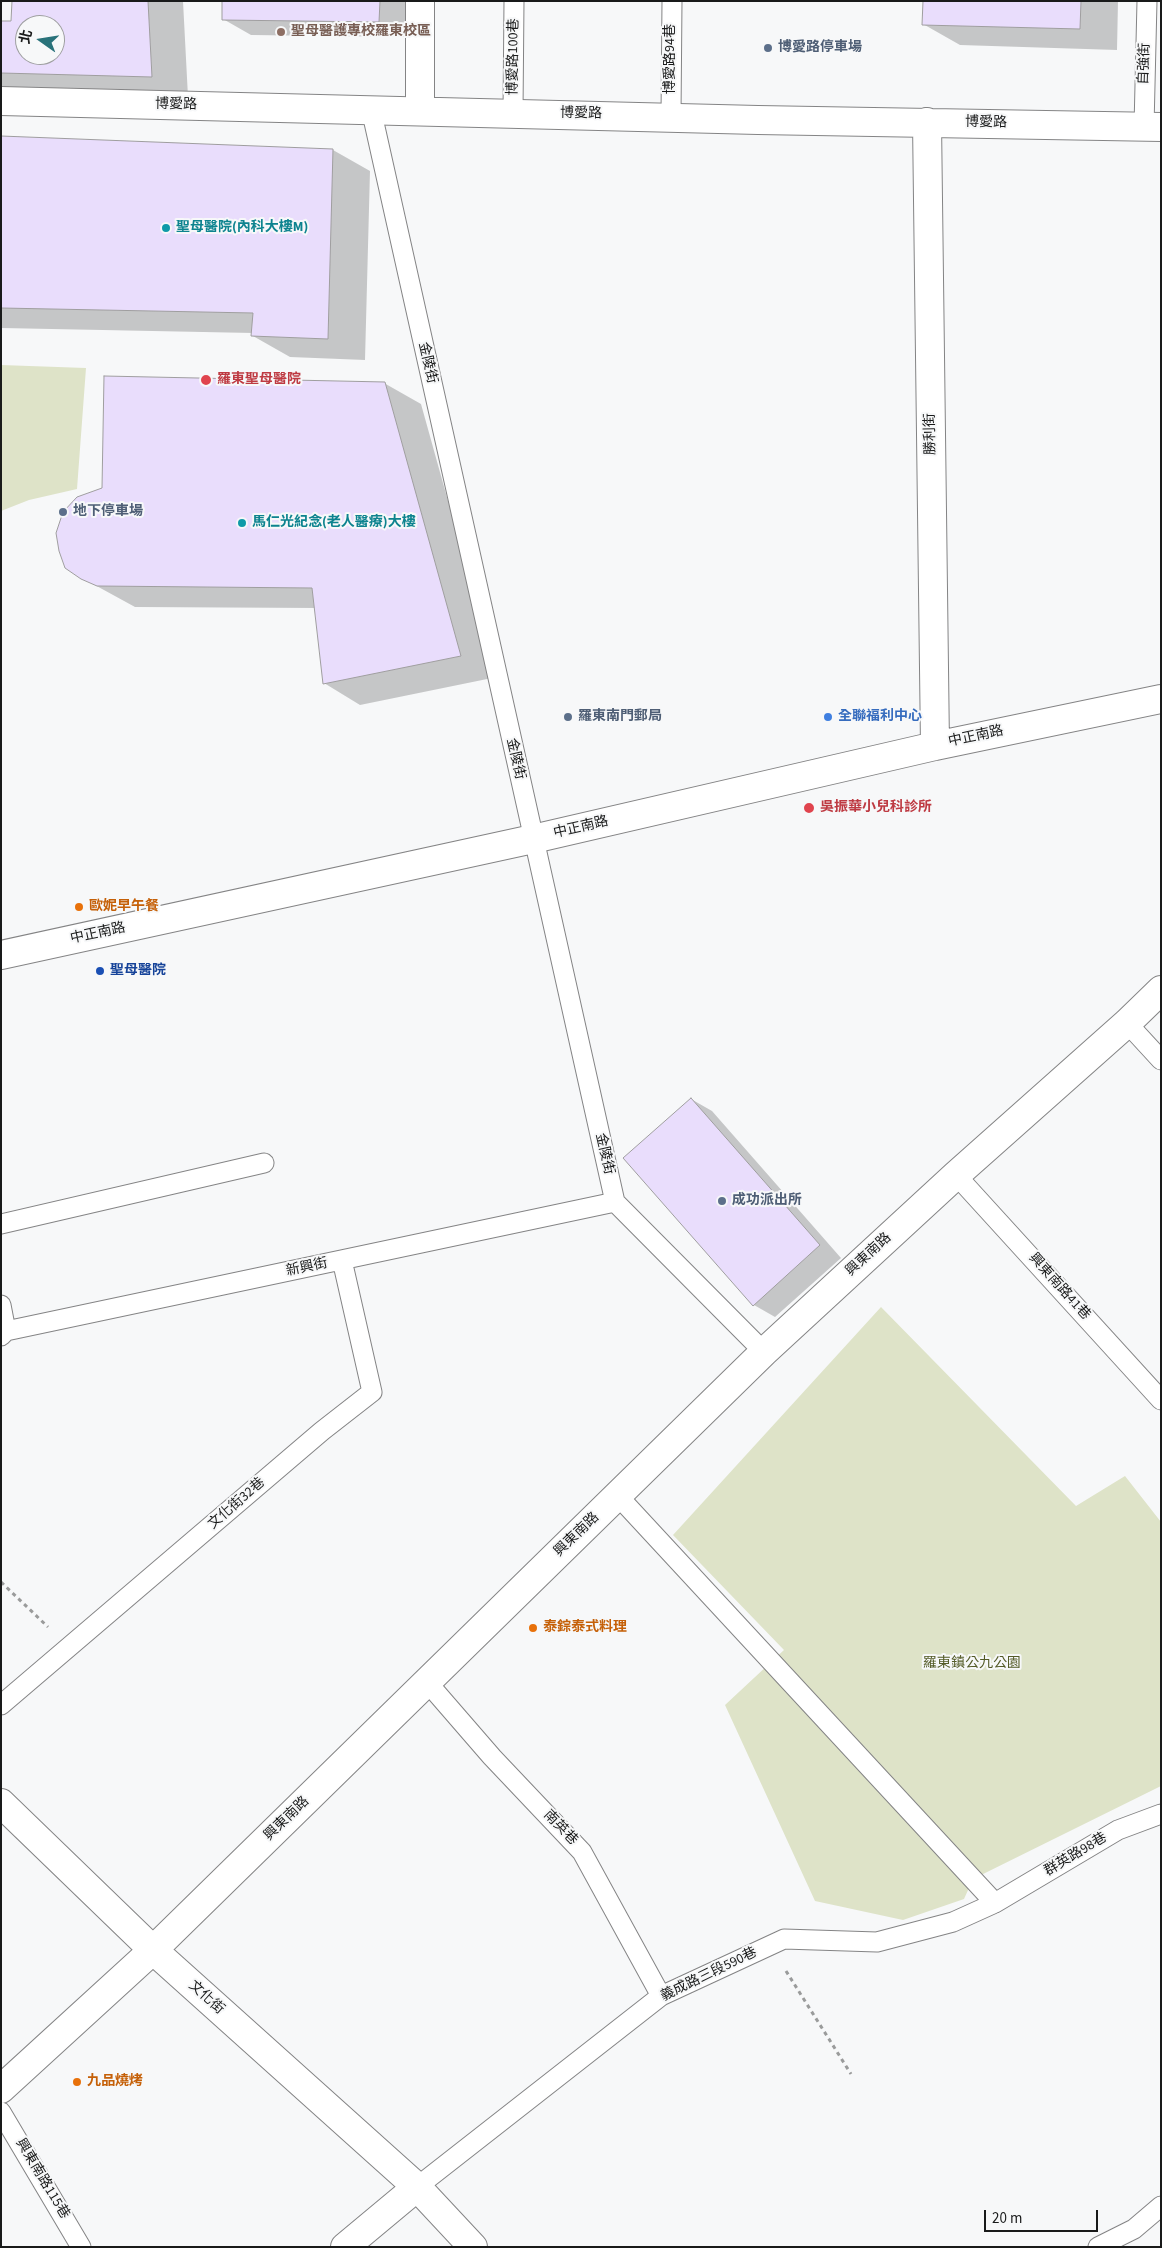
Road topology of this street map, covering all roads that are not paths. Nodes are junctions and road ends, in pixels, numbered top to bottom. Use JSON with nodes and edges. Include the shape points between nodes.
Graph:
{"nodes":[{"id":1,"x":420,"y":1,"type":"edge"},
{"id":2,"x":514,"y":1,"type":"edge"},
{"id":3,"x":672,"y":1,"type":"edge"},
{"id":4,"x":1147,"y":1,"type":"edge"},
{"id":5,"x":1,"y":101,"type":"edge"},
{"id":6,"x":371,"y":109,"type":"junction"},
{"id":7,"x":420,"y":110,"type":"junction"},
{"id":8,"x":513,"y":112,"type":"junction"},
{"id":9,"x":671,"y":116,"type":"junction"},
{"id":10,"x":927,"y":122,"type":"junction"},
{"id":11,"x":1152,"y":127,"type":"edge"},
{"id":12,"x":1161,"y":699,"type":"edge"},
{"id":13,"x":935,"y":746,"type":"junction"},
{"id":14,"x":533,"y":839,"type":"junction"},
{"id":15,"x":1,"y":955,"type":"edge"},
{"id":16,"x":1161,"y":990,"type":"edge"},
{"id":17,"x":1127,"y":1023,"type":"junction"},
{"id":18,"x":1161,"y":1060,"type":"edge"},
{"id":19,"x":264,"y":1163,"type":"dead end"},
{"id":20,"x":956,"y":1175,"type":"junction"},
{"id":21,"x":615,"y":1202,"type":"junction"},
{"id":22,"x":1,"y":1224,"type":"edge"},
{"id":23,"x":342,"y":1260,"type":"junction"},
{"id":24,"x":1,"y":1305,"type":"edge"},
{"id":25,"x":4,"y":1334,"type":"edge"},
{"id":26,"x":764,"y":1352,"type":"junction"},
{"id":27,"x":1161,"y":1400,"type":"edge"},
{"id":28,"x":618,"y":1496,"type":"junction"},
{"id":29,"x":427,"y":1682,"type":"junction"},
{"id":30,"x":1,"y":1705,"type":"edge"},
{"id":31,"x":1,"y":1803,"type":"edge"},
{"id":32,"x":1161,"y":1814,"type":"edge"},
{"id":33,"x":995,"y":1903,"type":"junction"},
{"id":34,"x":153,"y":1950,"type":"junction"},
{"id":35,"x":661,"y":1996,"type":"junction"},
{"id":36,"x":1,"y":2089,"type":"edge"},
{"id":37,"x":1,"y":2112,"type":"edge"},
{"id":38,"x":417,"y":2187,"type":"junction"},
{"id":39,"x":1161,"y":2206,"type":"edge"},
{"id":40,"x":82,"y":2247,"type":"edge"},
{"id":41,"x":345,"y":2247,"type":"edge"},
{"id":42,"x":473,"y":2247,"type":"edge"},
{"id":43,"x":1098,"y":2247,"type":"edge"}],
"edges":[{"from":1,"to":7,"type":"street"},
{"from":2,"to":8,"type":"lane","name":"博愛路100巷"},
{"from":3,"to":9,"type":"lane","name":"博愛路94巷"},
{"from":4,"to":11,"type":"lane","name":"自強街"},
{"from":5,"to":6,"type":"street","name":"博愛路"},
{"from":6,"to":7,"type":"street","name":"博愛路"},
{"from":6,"to":14,"type":"lane","name":"金陵街"},
{"from":7,"to":8,"type":"street","name":"博愛路"},
{"from":8,"to":9,"type":"street","name":"博愛路"},
{"from":9,"to":10,"type":"street","name":"博愛路"},
{"from":10,"to":11,"type":"street","name":"博愛路"},
{"from":10,"to":13,"type":"street","name":"勝利街"},
{"from":12,"to":13,"type":"street","name":"中正南路"},
{"from":13,"to":14,"type":"street","name":"中正南路"},
{"from":14,"to":15,"type":"street","name":"中正南路"},
{"from":14,"to":21,"type":"lane","name":"金陵街"},
{"from":16,"to":17,"type":"street","name":"興東南路"},
{"from":17,"to":18,"type":"lane"},
{"from":17,"to":20,"type":"street","name":"興東南路"},
{"from":19,"to":22,"type":"lane"},
{"from":20,"to":26,"type":"street","name":"興東南路"},
{"from":20,"to":27,"type":"lane","name":"興東南路41巷"},
{"from":21,"to":23,"type":"lane","name":"新興街"},
{"from":21,"to":26,"type":"lane"},
{"from":23,"to":25,"type":"lane","name":"新興街"},
{"from":23,"to":30,"type":"lane","name":"文化街32巷","via":[[372,1392]]},
{"from":24,"to":25,"type":"lane"},
{"from":26,"to":28,"type":"street","name":"興東南路"},
{"from":28,"to":29,"type":"street","name":"興東南路"},
{"from":28,"to":33,"type":"lane"},
{"from":29,"to":34,"type":"street","name":"興東南路"},
{"from":29,"to":35,"type":"lane","name":"南英巷","via":[[582,1852]]},
{"from":31,"to":34,"type":"street","name":"文化街"},
{"from":32,"to":33,"type":"lane","name":"群英路98巷","via":[[1118,1830]]},
{"from":33,"to":35,"type":"lane","name":"義成路三段590巷","via":[[953,1922],[877,1942],[784,1939]]},
{"from":34,"to":36,"type":"street","name":"興東南路"},
{"from":34,"to":38,"type":"street","name":"文化街"},
{"from":35,"to":38,"type":"lane","name":"義成路三段590巷"},
{"from":37,"to":40,"type":"lane","name":"興東南路115巷"},
{"from":38,"to":41,"type":"street"},
{"from":38,"to":42,"type":"street","name":"文化街"},
{"from":39,"to":43,"type":"lane","via":[[1134,2229]]}]}
